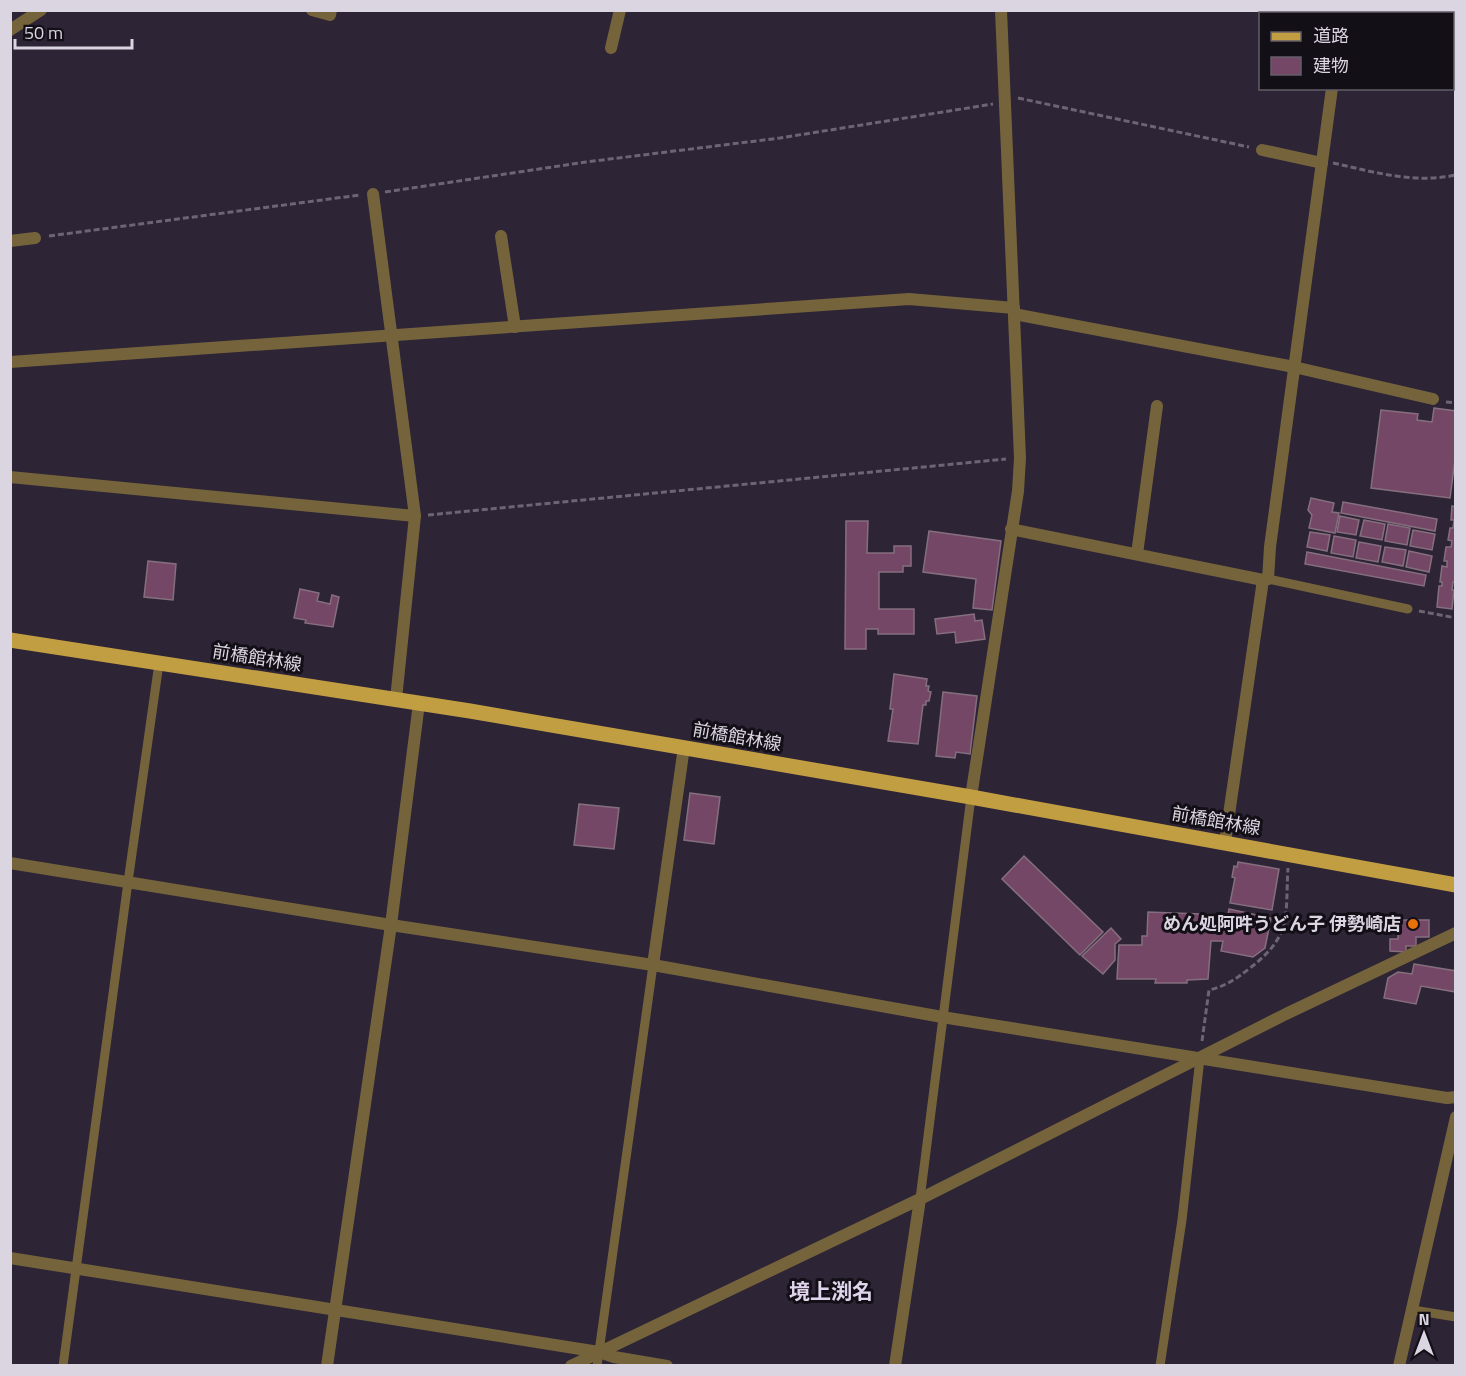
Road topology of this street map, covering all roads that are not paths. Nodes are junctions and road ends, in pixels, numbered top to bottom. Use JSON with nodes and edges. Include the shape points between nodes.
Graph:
{"nodes":[{"id":1,"x":41,"y":10,"type":"edge"},
{"id":2,"x":312,"y":10,"type":"edge"},
{"id":3,"x":331,"y":10,"type":"edge"},
{"id":4,"x":620,"y":10,"type":"edge"},
{"id":5,"x":1001,"y":10,"type":"edge"},
{"id":6,"x":10,"y":30,"type":"edge"},
{"id":7,"x":611,"y":48,"type":"dead end"},
{"id":8,"x":1332,"y":90,"type":"edge"},
{"id":9,"x":1262,"y":150,"type":"road end"},
{"id":10,"x":1322,"y":162,"type":"junction"},
{"id":11,"x":373,"y":194,"type":"road end"},
{"id":12,"x":501,"y":236,"type":"dead end"},
{"id":13,"x":35,"y":238,"type":"road end"},
{"id":14,"x":10,"y":241,"type":"edge"},
{"id":15,"x":1014,"y":311,"type":"junction"},
{"id":16,"x":515,"y":327,"type":"junction"},
{"id":17,"x":390,"y":337,"type":"junction"},
{"id":18,"x":10,"y":362,"type":"edge"},
{"id":19,"x":1294,"y":367,"type":"junction"},
{"id":20,"x":1432,"y":399,"type":"dead end"},
{"id":21,"x":1157,"y":405,"type":"dead end"},
{"id":22,"x":10,"y":477,"type":"edge"},
{"id":23,"x":415,"y":516,"type":"junction"},
{"id":24,"x":1011,"y":529,"type":"junction"},
{"id":25,"x":1137,"y":554,"type":"junction"},
{"id":26,"x":1265,"y":580,"type":"junction"},
{"id":27,"x":1408,"y":609,"type":"road end"},
{"id":28,"x":10,"y":640,"type":"edge"},
{"id":29,"x":159,"y":663,"type":"junction"},
{"id":30,"x":396,"y":699,"type":"junction"},
{"id":31,"x":419,"y":703,"type":"junction"},
{"id":32,"x":684,"y":747,"type":"junction"},
{"id":33,"x":971,"y":797,"type":"junction"},
{"id":34,"x":1225,"y":842,"type":"junction"},
{"id":35,"x":10,"y":863,"type":"edge"},
{"id":36,"x":128,"y":882,"type":"junction"},
{"id":37,"x":1455,"y":885,"type":"edge"},
{"id":38,"x":390,"y":925,"type":"junction"},
{"id":39,"x":1455,"y":933,"type":"edge"},
{"id":40,"x":653,"y":965,"type":"junction"},
{"id":41,"x":942,"y":1017,"type":"junction"},
{"id":42,"x":1200,"y":1058,"type":"junction"},
{"id":43,"x":1455,"y":1097,"type":"edge"},
{"id":44,"x":1455,"y":1117,"type":"edge"},
{"id":45,"x":920,"y":1199,"type":"junction"},
{"id":46,"x":10,"y":1258,"type":"edge"},
{"id":47,"x":76,"y":1268,"type":"junction"},
{"id":48,"x":335,"y":1310,"type":"junction"},
{"id":49,"x":1413,"y":1310,"type":"junction"},
{"id":50,"x":1455,"y":1317,"type":"edge"},
{"id":51,"x":599,"y":1352,"type":"junction"},
{"id":52,"x":63,"y":1365,"type":"edge"},
{"id":53,"x":327,"y":1365,"type":"edge"},
{"id":54,"x":571,"y":1365,"type":"edge"},
{"id":55,"x":597,"y":1365,"type":"edge"},
{"id":56,"x":667,"y":1365,"type":"edge"},
{"id":57,"x":895,"y":1365,"type":"edge"},
{"id":58,"x":1160,"y":1365,"type":"edge"},
{"id":59,"x":1399,"y":1365,"type":"edge"}],
"edges":[{"from":1,"to":6,"type":"street"},
{"from":2,"to":3,"type":"street","via":[[330,15]]},
{"from":4,"to":7,"type":"street"},
{"from":5,"to":15,"type":"street"},
{"from":8,"to":10,"type":"street"},
{"from":9,"to":10,"type":"street"},
{"from":10,"to":19,"type":"street"},
{"from":11,"to":17,"type":"street"},
{"from":12,"to":16,"type":"street"},
{"from":13,"to":14,"type":"street"},
{"from":15,"to":16,"type":"street","via":[[909,299]]},
{"from":15,"to":19,"type":"street"},
{"from":15,"to":24,"type":"street","via":[[1020,458]]},
{"from":16,"to":17,"type":"street"},
{"from":17,"to":18,"type":"street"},
{"from":17,"to":23,"type":"street"},
{"from":19,"to":20,"type":"street"},
{"from":19,"to":26,"type":"street"},
{"from":21,"to":25,"type":"street"},
{"from":22,"to":23,"type":"street"},
{"from":23,"to":30,"type":"street"},
{"from":24,"to":25,"type":"street"},
{"from":24,"to":33,"type":"street"},
{"from":25,"to":26,"type":"street"},
{"from":26,"to":27,"type":"lane"},
{"from":26,"to":34,"type":"street"},
{"from":28,"to":29,"type":"main road","name":"前橋館林線"},
{"from":29,"to":30,"type":"main road","name":"前橋館林線"},
{"from":29,"to":36,"type":"lane"},
{"from":30,"to":31,"type":"main road","name":"前橋館林線"},
{"from":31,"to":32,"type":"main road","name":"前橋館林線"},
{"from":31,"to":38,"type":"street"},
{"from":32,"to":33,"type":"main road","name":"前橋館林線"},
{"from":32,"to":40,"type":"street"},
{"from":33,"to":34,"type":"main road","name":"前橋館林線"},
{"from":33,"to":41,"type":"lane"},
{"from":34,"to":37,"type":"main road","name":"前橋館林線"},
{"from":35,"to":36,"type":"street"},
{"from":36,"to":38,"type":"street"},
{"from":36,"to":47,"type":"lane"},
{"from":38,"to":40,"type":"street"},
{"from":38,"to":48,"type":"street"},
{"from":39,"to":42,"type":"street"},
{"from":40,"to":41,"type":"street"},
{"from":40,"to":51,"type":"lane"},
{"from":41,"to":42,"type":"street"},
{"from":41,"to":45,"type":"lane"},
{"from":42,"to":43,"type":"street"},
{"from":42,"to":45,"type":"street"},
{"from":42,"to":58,"type":"lane","via":[[1182,1220]]},
{"from":44,"to":49,"type":"street"},
{"from":45,"to":51,"type":"street"},
{"from":45,"to":57,"type":"street"},
{"from":46,"to":47,"type":"street"},
{"from":47,"to":48,"type":"street"},
{"from":47,"to":52,"type":"lane"},
{"from":48,"to":51,"type":"street"},
{"from":48,"to":53,"type":"street"},
{"from":49,"to":50,"type":"lane"},
{"from":49,"to":59,"type":"street"},
{"from":51,"to":54,"type":"street"},
{"from":51,"to":55,"type":"lane"},
{"from":51,"to":56,"type":"street"}]}
